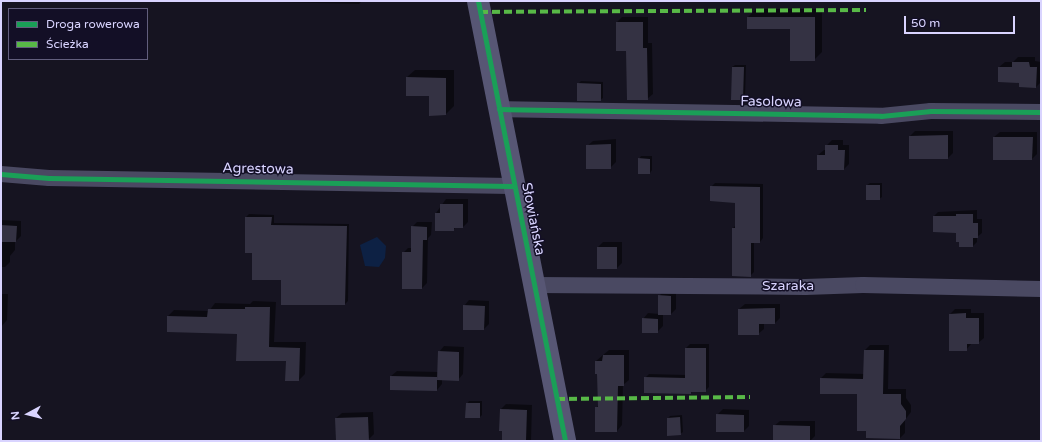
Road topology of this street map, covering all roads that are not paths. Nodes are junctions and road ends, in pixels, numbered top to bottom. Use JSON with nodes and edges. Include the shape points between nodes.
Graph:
{"nodes":[{"id":1,"x":478,"y":1,"type":"edge"},
{"id":2,"x":499,"y":109,"type":"junction"},
{"id":3,"x":1041,"y":112,"type":"edge"},
{"id":4,"x":1,"y":174,"type":"edge"},
{"id":5,"x":514,"y":186,"type":"junction"},
{"id":6,"x":534,"y":285,"type":"junction"},
{"id":7,"x":1041,"y":289,"type":"edge"},
{"id":8,"x":565,"y":441,"type":"edge"}],
"edges":[{"from":1,"to":2,"type":"street","name":"Słowiańska"},
{"from":2,"to":3,"type":"street","name":"Fasolowa","via":[[881,116],[931,111]]},
{"from":2,"to":5,"type":"street","name":"Słowiańska"},
{"from":4,"to":5,"type":"street","name":"Agrestowa","via":[[57,178]]},
{"from":5,"to":6,"type":"street","name":"Słowiańska"},
{"from":6,"to":7,"type":"street","name":"Szaraka","via":[[863,285]]},
{"from":6,"to":8,"type":"street","name":"Słowiańska"}]}
